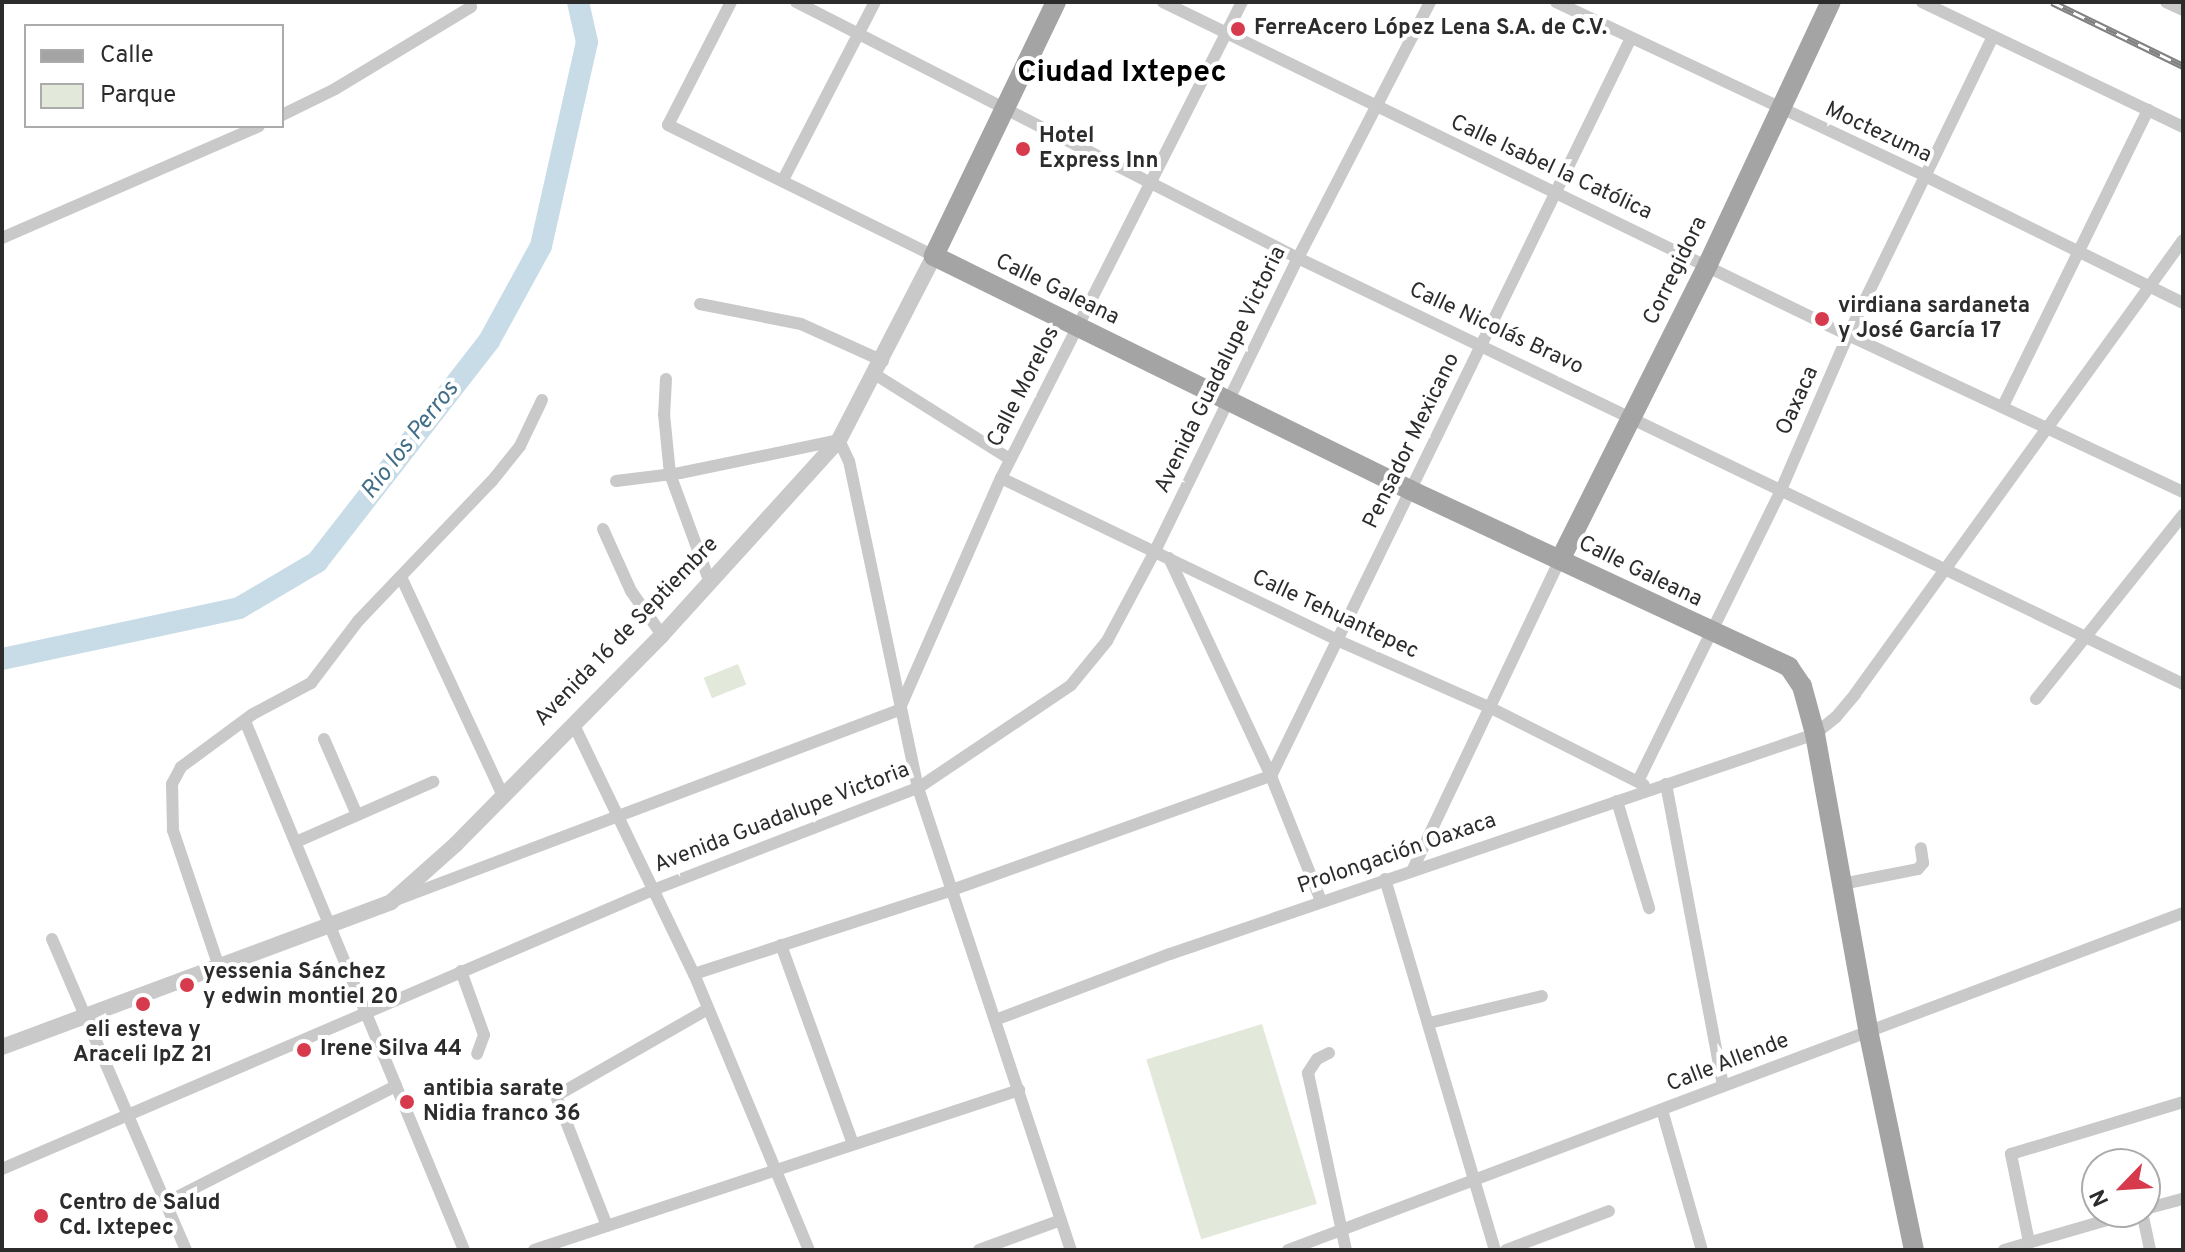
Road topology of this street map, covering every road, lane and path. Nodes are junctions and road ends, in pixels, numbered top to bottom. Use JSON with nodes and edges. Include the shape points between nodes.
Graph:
{"nodes":[{"id":1,"x":731,"y":2,"type":"edge"},
{"id":2,"x":796,"y":2,"type":"edge"},
{"id":3,"x":875,"y":2,"type":"edge"},
{"id":4,"x":1056,"y":2,"type":"edge"},
{"id":5,"x":1163,"y":2,"type":"edge"},
{"id":6,"x":1242,"y":2,"type":"edge"},
{"id":7,"x":1430,"y":2,"type":"edge"},
{"id":8,"x":1556,"y":2,"type":"edge"},
{"id":9,"x":1831,"y":2,"type":"edge"},
{"id":10,"x":1922,"y":2,"type":"edge"},
{"id":11,"x":2166,"y":2,"type":"edge"},
{"id":12,"x":471,"y":7,"type":"dead end"},
{"id":13,"x":2183,"y":10,"type":"edge"},
{"id":14,"x":859,"y":34,"type":"junction"},
{"id":15,"x":1226,"y":35,"type":"junction"},
{"id":16,"x":1631,"y":38,"type":"junction"},
{"id":17,"x":1992,"y":38,"type":"junction"},
{"id":18,"x":1007,"y":106,"type":"junction"},
{"id":19,"x":1375,"y":108,"type":"junction"},
{"id":20,"x":1778,"y":109,"type":"junction"},
{"id":21,"x":2148,"y":110,"type":"junction"},
{"id":22,"x":284,"y":114,"type":"edge"},
{"id":23,"x":2183,"y":127,"type":"edge"},
{"id":24,"x":254,"y":128,"type":"edge"},
{"id":25,"x":1925,"y":176,"type":"junction"},
{"id":26,"x":783,"y":180,"type":"junction"},
{"id":27,"x":1150,"y":184,"type":"junction"},
{"id":28,"x":1556,"y":190,"type":"junction"},
{"id":29,"x":2,"y":238,"type":"edge"},
{"id":30,"x":2183,"y":240,"type":"edge"},
{"id":31,"x":2077,"y":251,"type":"junction"},
{"id":32,"x":934,"y":256,"type":"junction"},
{"id":33,"x":1298,"y":258,"type":"junction"},
{"id":34,"x":1708,"y":264,"type":"junction"},
{"id":35,"x":2150,"y":286,"type":"junction"},
{"id":36,"x":2183,"y":303,"type":"edge"},
{"id":37,"x":700,"y":304,"type":"dead end"},
{"id":38,"x":1077,"y":327,"type":"junction"},
{"id":39,"x":1848,"y":335,"type":"junction"},
{"id":40,"x":1482,"y":344,"type":"junction"},
{"id":41,"x":879,"y":368,"type":"junction"},
{"id":42,"x":666,"y":379,"type":"dead end"},
{"id":43,"x":1228,"y":399,"type":"junction"},
{"id":44,"x":542,"y":400,"type":"dead end"},
{"id":45,"x":2003,"y":406,"type":"junction"},
{"id":46,"x":1631,"y":416,"type":"junction"},
{"id":47,"x":2049,"y":429,"type":"junction"},
{"id":48,"x":839,"y":440,"type":"junction"},
{"id":49,"x":1010,"y":459,"type":"junction"},
{"id":50,"x":670,"y":474,"type":"junction"},
{"id":51,"x":1001,"y":478,"type":"junction"},
{"id":52,"x":616,"y":481,"type":"dead end"},
{"id":53,"x":1410,"y":490,"type":"junction"},
{"id":54,"x":1780,"y":492,"type":"junction"},
{"id":55,"x":2183,"y":492,"type":"edge"},
{"id":56,"x":2183,"y":515,"type":"edge"},
{"id":57,"x":603,"y":529,"type":"dead end"},
{"id":58,"x":1155,"y":551,"type":"junction"},
{"id":59,"x":1169,"y":558,"type":"junction"},
{"id":60,"x":1560,"y":560,"type":"junction"},
{"id":61,"x":1946,"y":568,"type":"junction"},
{"id":62,"x":402,"y":579,"type":"junction"},
{"id":63,"x":710,"y":583,"type":"junction"},
{"id":64,"x":1711,"y":633,"type":"junction"},
{"id":65,"x":662,"y":635,"type":"junction"},
{"id":66,"x":2085,"y":637,"type":"junction"},
{"id":67,"x":1339,"y":641,"type":"junction"},
{"id":68,"x":2183,"y":684,"type":"edge"},
{"id":69,"x":2036,"y":699,"type":"dead end"},
{"id":70,"x":1491,"y":708,"type":"junction"},
{"id":71,"x":899,"y":710,"type":"junction"},
{"id":72,"x":245,"y":721,"type":"junction"},
{"id":73,"x":573,"y":723,"type":"junction"},
{"id":74,"x":1815,"y":734,"type":"junction"},
{"id":75,"x":324,"y":739,"type":"dead end"},
{"id":76,"x":1271,"y":776,"type":"junction"},
{"id":77,"x":1639,"y":779,"type":"junction"},
{"id":78,"x":433,"y":782,"type":"dead end"},
{"id":79,"x":1666,"y":784,"type":"junction"},
{"id":80,"x":918,"y":788,"type":"junction"},
{"id":81,"x":1648,"y":790,"type":"junction"},
{"id":82,"x":503,"y":796,"type":"junction"},
{"id":83,"x":1617,"y":801,"type":"junction"},
{"id":84,"x":357,"y":815,"type":"junction"},
{"id":85,"x":617,"y":818,"type":"junction"},
{"id":86,"x":296,"y":842,"type":"junction"},
{"id":87,"x":1921,"y":848,"type":"dead end"},
{"id":88,"x":1413,"y":869,"type":"junction"},
{"id":89,"x":1385,"y":879,"type":"junction"},
{"id":90,"x":1842,"y":884,"type":"junction"},
{"id":91,"x":653,"y":890,"type":"junction"},
{"id":92,"x":952,"y":890,"type":"junction"},
{"id":93,"x":1321,"y":901,"type":"junction"},
{"id":94,"x":391,"y":902,"type":"junction"},
{"id":95,"x":1649,"y":908,"type":"dead end"},
{"id":96,"x":2183,"y":913,"type":"edge"},
{"id":97,"x":330,"y":926,"type":"junction"},
{"id":98,"x":52,"y":939,"type":"dead end"},
{"id":99,"x":781,"y":945,"type":"junction"},
{"id":100,"x":219,"y":967,"type":"junction"},
{"id":101,"x":461,"y":971,"type":"junction"},
{"id":102,"x":694,"y":974,"type":"junction"},
{"id":103,"x":1542,"y":996,"type":"dead end"},
{"id":104,"x":708,"y":1009,"type":"junction"},
{"id":105,"x":363,"y":1012,"type":"junction"},
{"id":106,"x":83,"y":1018,"type":"junction"},
{"id":107,"x":995,"y":1020,"type":"junction"},
{"id":108,"x":1429,"y":1023,"type":"junction"},
{"id":109,"x":1868,"y":1030,"type":"junction"},
{"id":110,"x":2,"y":1047,"type":"edge"},
{"id":111,"x":1329,"y":1053,"type":"dead end"},
{"id":112,"x":477,"y":1054,"type":"dead end"},
{"id":113,"x":396,"y":1086,"type":"junction"},
{"id":114,"x":1723,"y":1086,"type":"junction"},
{"id":115,"x":1019,"y":1090,"type":"junction"},
{"id":116,"x":2183,"y":1102,"type":"edge"},
{"id":117,"x":1662,"y":1110,"type":"junction"},
{"id":118,"x":126,"y":1118,"type":"junction"},
{"id":119,"x":853,"y":1144,"type":"junction"},
{"id":120,"x":2,"y":1169,"type":"edge"},
{"id":121,"x":776,"y":1169,"type":"junction"},
{"id":122,"x":1474,"y":1180,"type":"junction"},
{"id":123,"x":2183,"y":1199,"type":"edge"},
{"id":124,"x":165,"y":1203,"type":"junction"},
{"id":125,"x":2161,"y":1206,"type":"edge"},
{"id":126,"x":1609,"y":1211,"type":"dead end"},
{"id":127,"x":1061,"y":1220,"type":"junction"},
{"id":128,"x":607,"y":1226,"type":"junction"},
{"id":129,"x":2081,"y":1227,"type":"edge"},
{"id":130,"x":2146,"y":1228,"type":"edge"},
{"id":131,"x":1342,"y":1229,"type":"junction"},
{"id":132,"x":2029,"y":1242,"type":"junction"},
{"id":133,"x":186,"y":1250,"type":"edge"},
{"id":134,"x":464,"y":1250,"type":"edge"},
{"id":135,"x":534,"y":1250,"type":"edge"},
{"id":136,"x":809,"y":1250,"type":"edge"},
{"id":137,"x":979,"y":1250,"type":"edge"},
{"id":138,"x":1071,"y":1250,"type":"edge"},
{"id":139,"x":1288,"y":1250,"type":"edge"},
{"id":140,"x":1346,"y":1250,"type":"edge"},
{"id":141,"x":1495,"y":1250,"type":"edge"},
{"id":142,"x":1506,"y":1250,"type":"edge"},
{"id":143,"x":1702,"y":1250,"type":"edge"},
{"id":144,"x":1914,"y":1250,"type":"edge"},
{"id":145,"x":2004,"y":1250,"type":"edge"},
{"id":146,"x":2150,"y":1250,"type":"edge"}],
"edges":[{"from":1,"to":26,"type":"street","via":[[668,125]]},
{"from":2,"to":14,"type":"street","name":"Calle Nicolás Bravo"},
{"from":3,"to":14,"type":"street"},
{"from":4,"to":18,"type":"main road","name":"Avenida 16 de Septiembre"},
{"from":5,"to":15,"type":"street","name":"Calle Isabel la Católica"},
{"from":6,"to":15,"type":"street","name":"Calle Morelos"},
{"from":7,"to":19,"type":"street","name":"Avenida Guadalupe Victoria"},
{"from":8,"to":16,"type":"street","name":"Moctezuma"},
{"from":9,"to":20,"type":"main road","name":"Corregidora"},
{"from":10,"to":17,"type":"street"},
{"from":11,"to":13,"type":"street"},
{"from":12,"to":22,"type":"street"},
{"from":14,"to":18,"type":"street","name":"Calle Nicolás Bravo"},
{"from":14,"to":26,"type":"street"},
{"from":15,"to":19,"type":"street","name":"Calle Isabel la Católica"},
{"from":15,"to":27,"type":"street","name":"Calle Morelos"},
{"from":16,"to":20,"type":"street","name":"Moctezuma"},
{"from":16,"to":28,"type":"street","name":"Pensador Mexicano"},
{"from":17,"to":21,"type":"street"},
{"from":17,"to":25,"type":"street","name":"Oaxaca"},
{"from":18,"to":27,"type":"street","name":"Calle Nicolás Bravo"},
{"from":18,"to":32,"type":"main road","name":"Avenida 16 de Septiembre"},
{"from":19,"to":28,"type":"street","name":"Calle Isabel la Católica"},
{"from":19,"to":33,"type":"street","name":"Avenida Guadalupe Victoria"},
{"from":20,"to":25,"type":"street","name":"Moctezuma"},
{"from":20,"to":34,"type":"main road","name":"Corregidora"},
{"from":21,"to":23,"type":"street"},
{"from":21,"to":31,"type":"street"},
{"from":24,"to":29,"type":"street"},
{"from":25,"to":31,"type":"street","name":"Moctezuma"},
{"from":25,"to":39,"type":"street","name":"Oaxaca"},
{"from":26,"to":32,"type":"street"},
{"from":27,"to":33,"type":"street","name":"Calle Nicolás Bravo"},
{"from":27,"to":38,"type":"street","name":"Calle Morelos"},
{"from":28,"to":34,"type":"street","name":"Calle Isabel la Católica"},
{"from":28,"to":40,"type":"street","name":"Pensador Mexicano"},
{"from":30,"to":35,"type":"street"},
{"from":31,"to":35,"type":"street","name":"Moctezuma"},
{"from":31,"to":45,"type":"street"},
{"from":32,"to":38,"type":"main road","name":"Calle Galeana"},
{"from":32,"to":41,"type":"street","name":"Avenida 16 de Septiembre"},
{"from":33,"to":40,"type":"street","name":"Calle Nicolás Bravo"},
{"from":33,"to":43,"type":"street","name":"Avenida Guadalupe Victoria"},
{"from":34,"to":39,"type":"street","name":"Calle Isabel la Católica"},
{"from":34,"to":46,"type":"main road","name":"Corregidora"},
{"from":35,"to":36,"type":"street","name":"Moctezuma"},
{"from":35,"to":47,"type":"street"},
{"from":37,"to":41,"type":"street","via":[[801,324]]},
{"from":38,"to":43,"type":"main road","name":"Calle Galeana"},
{"from":38,"to":49,"type":"street","name":"Calle Morelos"},
{"from":39,"to":45,"type":"street","name":"Calle Isabel la Católica"},
{"from":39,"to":54,"type":"street","name":"Oaxaca"},
{"from":40,"to":46,"type":"street","name":"Calle Nicolás Bravo"},
{"from":40,"to":53,"type":"street","name":"Pensador Mexicano"},
{"from":41,"to":48,"type":"street","name":"Avenida 16 de Septiembre"},
{"from":41,"to":49,"type":"street"},
{"from":42,"to":50,"type":"street"},
{"from":43,"to":53,"type":"main road","name":"Calle Galeana"},
{"from":43,"to":58,"type":"street","name":"Avenida Guadalupe Victoria"},
{"from":44,"to":62,"type":"street","via":[[511,458]]},
{"from":45,"to":47,"type":"street","name":"Calle Isabel la Católica"},
{"from":46,"to":54,"type":"street","name":"Calle Nicolás Bravo"},
{"from":46,"to":60,"type":"main road","name":"Corregidora"},
{"from":47,"to":55,"type":"street","name":"Calle Isabel la Católica"},
{"from":47,"to":61,"type":"street"},
{"from":48,"to":50,"type":"street"},
{"from":48,"to":63,"type":"street","name":"Avenida 16 de Septiembre"},
{"from":48,"to":71,"type":"street","via":[[849,461]]},
{"from":49,"to":51,"type":"street","name":"Calle Morelos"},
{"from":50,"to":52,"type":"street"},
{"from":50,"to":63,"type":"street"},
{"from":51,"to":58,"type":"street","name":"Calle Tehuantepec"},
{"from":51,"to":71,"type":"street","name":"Calle Morelos"},
{"from":53,"to":60,"type":"main road","name":"Calle Galeana"},
{"from":53,"to":67,"type":"street","name":"Pensador Mexicano"},
{"from":54,"to":61,"type":"street","name":"Calle Nicolás Bravo"},
{"from":54,"to":64,"type":"street","name":"Oaxaca"},
{"from":56,"to":66,"type":"street"},
{"from":57,"to":65,"type":"street","via":[[631,591]]},
{"from":58,"to":59,"type":"street","name":"Calle Tehuantepec"},
{"from":58,"to":80,"type":"street","name":"Avenida Guadalupe Victoria","via":[[1107,641],[1071,685]]},
{"from":59,"to":67,"type":"street","name":"Calle Tehuantepec"},
{"from":59,"to":76,"type":"street"},
{"from":60,"to":64,"type":"main road","name":"Calle Galeana"},
{"from":60,"to":70,"type":"street"},
{"from":61,"to":66,"type":"street","name":"Calle Nicolás Bravo"},
{"from":61,"to":74,"type":"street","via":[[1855,694]]},
{"from":62,"to":72,"type":"street","via":[[358,621],[311,683]]},
{"from":62,"to":82,"type":"street"},
{"from":63,"to":65,"type":"street","name":"Avenida 16 de Septiembre"},
{"from":64,"to":74,"type":"main road","name":"Calle Galeana","via":[[1789,667],[1802,686]]},
{"from":64,"to":77,"type":"street","name":"Oaxaca"},
{"from":65,"to":73,"type":"street","name":"Avenida 16 de Septiembre"},
{"from":66,"to":68,"type":"street","name":"Calle Nicolás Bravo"},
{"from":66,"to":69,"type":"street"},
{"from":67,"to":70,"type":"street","name":"Calle Tehuantepec"},
{"from":67,"to":76,"type":"street","name":"Pensador Mexicano"},
{"from":70,"to":77,"type":"street","name":"Calle Tehuantepec"},
{"from":70,"to":88,"type":"street"},
{"from":71,"to":80,"type":"street"},
{"from":71,"to":85,"type":"street"},
{"from":72,"to":86,"type":"street"},
{"from":72,"to":100,"type":"street","via":[[197,753],[172,784],[173,830]]},
{"from":73,"to":82,"type":"street","name":"Avenida 16 de Septiembre"},
{"from":73,"to":85,"type":"street"},
{"from":74,"to":79,"type":"street","name":"Prolongación Oaxaca"},
{"from":74,"to":90,"type":"main road","name":"Calle Galeana"},
{"from":75,"to":84,"type":"street"},
{"from":76,"to":92,"type":"street"},
{"from":76,"to":93,"type":"street"},
{"from":77,"to":81,"type":"street","name":"Calle Tehuantepec"},
{"from":78,"to":84,"type":"street"},
{"from":79,"to":81,"type":"street","name":"Prolongación Oaxaca"},
{"from":79,"to":114,"type":"street"},
{"from":80,"to":91,"type":"street","name":"Avenida Guadalupe Victoria"},
{"from":80,"to":92,"type":"street"},
{"from":81,"to":83,"type":"street","name":"Prolongación Oaxaca"},
{"from":82,"to":94,"type":"street","name":"Avenida 16 de Septiembre"},
{"from":83,"to":88,"type":"street","name":"Prolongación Oaxaca"},
{"from":83,"to":95,"type":"street"},
{"from":84,"to":86,"type":"street"},
{"from":85,"to":91,"type":"street"},
{"from":85,"to":94,"type":"street"},
{"from":86,"to":97,"type":"street"},
{"from":87,"to":90,"type":"street","via":[[1923,863],[1918,869]]},
{"from":88,"to":89,"type":"street","name":"Prolongación Oaxaca"},
{"from":89,"to":93,"type":"street","name":"Prolongación Oaxaca"},
{"from":89,"to":108,"type":"street"},
{"from":90,"to":109,"type":"main road","name":"Calle Galeana"},
{"from":91,"to":101,"type":"street","name":"Avenida Guadalupe Victoria"},
{"from":91,"to":102,"type":"street"},
{"from":92,"to":99,"type":"street"},
{"from":92,"to":107,"type":"street"},
{"from":93,"to":107,"type":"street","name":"Prolongación Oaxaca"},
{"from":94,"to":97,"type":"street","name":"Avenida 16 de Septiembre"},
{"from":96,"to":109,"type":"street","name":"Calle Allende"},
{"from":97,"to":100,"type":"street","name":"Avenida 16 de Septiembre"},
{"from":97,"to":105,"type":"street"},
{"from":98,"to":106,"type":"street"},
{"from":99,"to":102,"type":"street"},
{"from":99,"to":119,"type":"street"},
{"from":100,"to":106,"type":"street","name":"Avenida 16 de Septiembre"},
{"from":101,"to":105,"type":"street","name":"Avenida Guadalupe Victoria"},
{"from":101,"to":112,"type":"street","via":[[484,1035]]},
{"from":102,"to":104,"type":"street"},
{"from":103,"to":108,"type":"street"},
{"from":104,"to":121,"type":"street"},
{"from":104,"to":128,"type":"street","via":[[556,1096]]},
{"from":105,"to":113,"type":"street"},
{"from":105,"to":118,"type":"street","name":"Avenida Guadalupe Victoria"},
{"from":106,"to":110,"type":"street","name":"Avenida 16 de Septiembre"},
{"from":106,"to":118,"type":"street"},
{"from":107,"to":115,"type":"street"},
{"from":108,"to":122,"type":"street"},
{"from":109,"to":114,"type":"street","name":"Calle Allende"},
{"from":109,"to":144,"type":"main road","name":"Calle Galeana"},
{"from":111,"to":131,"type":"street","via":[[1308,1073]]},
{"from":113,"to":124,"type":"street"},
{"from":113,"to":134,"type":"street"},
{"from":114,"to":117,"type":"street","name":"Calle Allende"},
{"from":115,"to":119,"type":"street"},
{"from":115,"to":127,"type":"street"},
{"from":116,"to":132,"type":"street","via":[[2011,1154]]},
{"from":117,"to":122,"type":"street","name":"Calle Allende"},
{"from":117,"to":143,"type":"street"},
{"from":118,"to":120,"type":"street","name":"Avenida Guadalupe Victoria"},
{"from":118,"to":124,"type":"street"},
{"from":119,"to":121,"type":"street"},
{"from":121,"to":128,"type":"street"},
{"from":121,"to":136,"type":"street"},
{"from":122,"to":131,"type":"street","name":"Calle Allende"},
{"from":122,"to":141,"type":"street"},
{"from":123,"to":125,"type":"street"},
{"from":124,"to":133,"type":"street"},
{"from":126,"to":142,"type":"street"},
{"from":127,"to":137,"type":"street"},
{"from":127,"to":138,"type":"street"},
{"from":128,"to":135,"type":"street"},
{"from":129,"to":132,"type":"street"},
{"from":130,"to":146,"type":"street"},
{"from":131,"to":139,"type":"street","name":"Calle Allende"},
{"from":131,"to":140,"type":"street"},
{"from":132,"to":145,"type":"street"}]}
